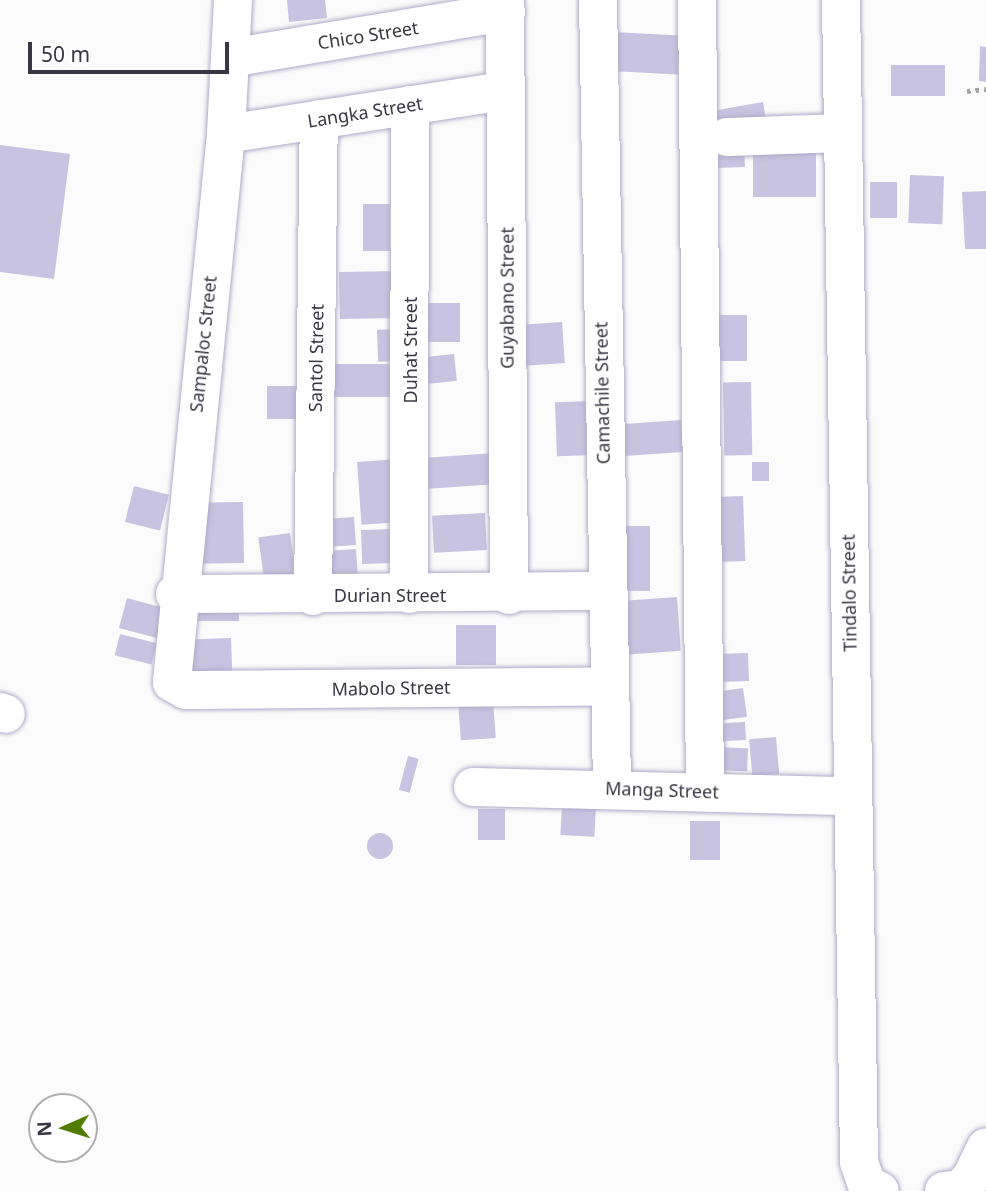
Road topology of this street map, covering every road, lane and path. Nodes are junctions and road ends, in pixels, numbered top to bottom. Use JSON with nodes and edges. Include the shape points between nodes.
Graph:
{"nodes":[{"id":1,"x":233,"y":0,"type":"edge"},
{"id":2,"x":598,"y":0,"type":"edge"},
{"id":3,"x":697,"y":0,"type":"edge"},
{"id":4,"x":841,"y":0,"type":"edge"},
{"id":5,"x":505,"y":6,"type":"edge"},
{"id":6,"x":230,"y":58,"type":"junction"},
{"id":7,"x":986,"y":89,"type":"edge"},
{"id":8,"x":505,"y":91,"type":"junction"},
{"id":9,"x":967,"y":91,"type":"dead end"},
{"id":10,"x":410,"y":106,"type":"junction"},
{"id":11,"x":319,"y":119,"type":"junction"},
{"id":12,"x":843,"y":133,"type":"junction"},
{"id":13,"x":226,"y":134,"type":"junction"},
{"id":14,"x":727,"y":137,"type":"dead end"},
{"id":15,"x":604,"y":591,"type":"junction"},
{"id":16,"x":175,"y":594,"type":"junction"},
{"id":17,"x":409,"y":594,"type":"junction"},
{"id":18,"x":509,"y":595,"type":"junction"},
{"id":19,"x":313,"y":596,"type":"junction"},
{"id":20,"x":174,"y":686,"type":"joint"},
{"id":21,"x":608,"y":686,"type":"junction"},
{"id":22,"x":473,"y":787,"type":"dead end"},
{"id":23,"x":612,"y":787,"type":"junction"},
{"id":24,"x":705,"y":792,"type":"junction"},
{"id":25,"x":851,"y":796,"type":"junction"},
{"id":26,"x":986,"y":1147,"type":"edge"},
{"id":27,"x":873,"y":1188,"type":"edge"},
{"id":28,"x":944,"y":1191,"type":"edge"}],
"edges":[{"from":1,"to":6,"type":"street","name":"Sampaloc Street"},
{"from":2,"to":15,"type":"street","name":"Camachile Street"},
{"from":3,"to":24,"type":"street"},
{"from":4,"to":12,"type":"street","name":"Tindalo Street"},
{"from":5,"to":6,"type":"street","name":"Chico Street"},
{"from":5,"to":8,"type":"street","name":"Guyabano Street"},
{"from":6,"to":13,"type":"street","name":"Sampaloc Street"},
{"from":7,"to":9,"type":"path"},
{"from":8,"to":10,"type":"street","name":"Langka Street"},
{"from":8,"to":18,"type":"street","name":"Guyabano Street"},
{"from":10,"to":11,"type":"street","name":"Langka Street"},
{"from":10,"to":17,"type":"street","name":"Duhat Street"},
{"from":11,"to":13,"type":"street","name":"Langka Street"},
{"from":11,"to":19,"type":"street","name":"Santol Street"},
{"from":12,"to":14,"type":"street"},
{"from":12,"to":25,"type":"street","name":"Tindalo Street"},
{"from":13,"to":16,"type":"street","name":"Sampaloc Street"},
{"from":15,"to":18,"type":"street","name":"Durian Street"},
{"from":15,"to":21,"type":"street","name":"Camachile Street"},
{"from":16,"to":19,"type":"street","name":"Durian Street"},
{"from":16,"to":20,"type":"street","name":"Sampaloc Street"},
{"from":17,"to":18,"type":"street","name":"Durian Street"},
{"from":17,"to":19,"type":"street","name":"Durian Street"},
{"from":20,"to":21,"type":"street","name":"Mabolo Street"},
{"from":21,"to":23,"type":"street","name":"Camachile Street"},
{"from":22,"to":23,"type":"street","name":"Manga Street"},
{"from":23,"to":24,"type":"street","name":"Manga Street"},
{"from":24,"to":25,"type":"street","name":"Manga Street"},
{"from":25,"to":27,"type":"street","name":"Tindalo Street","via":[[859,1162]]},
{"from":26,"to":28,"type":"street","via":[[971,1178],[960,1189]]}]}
